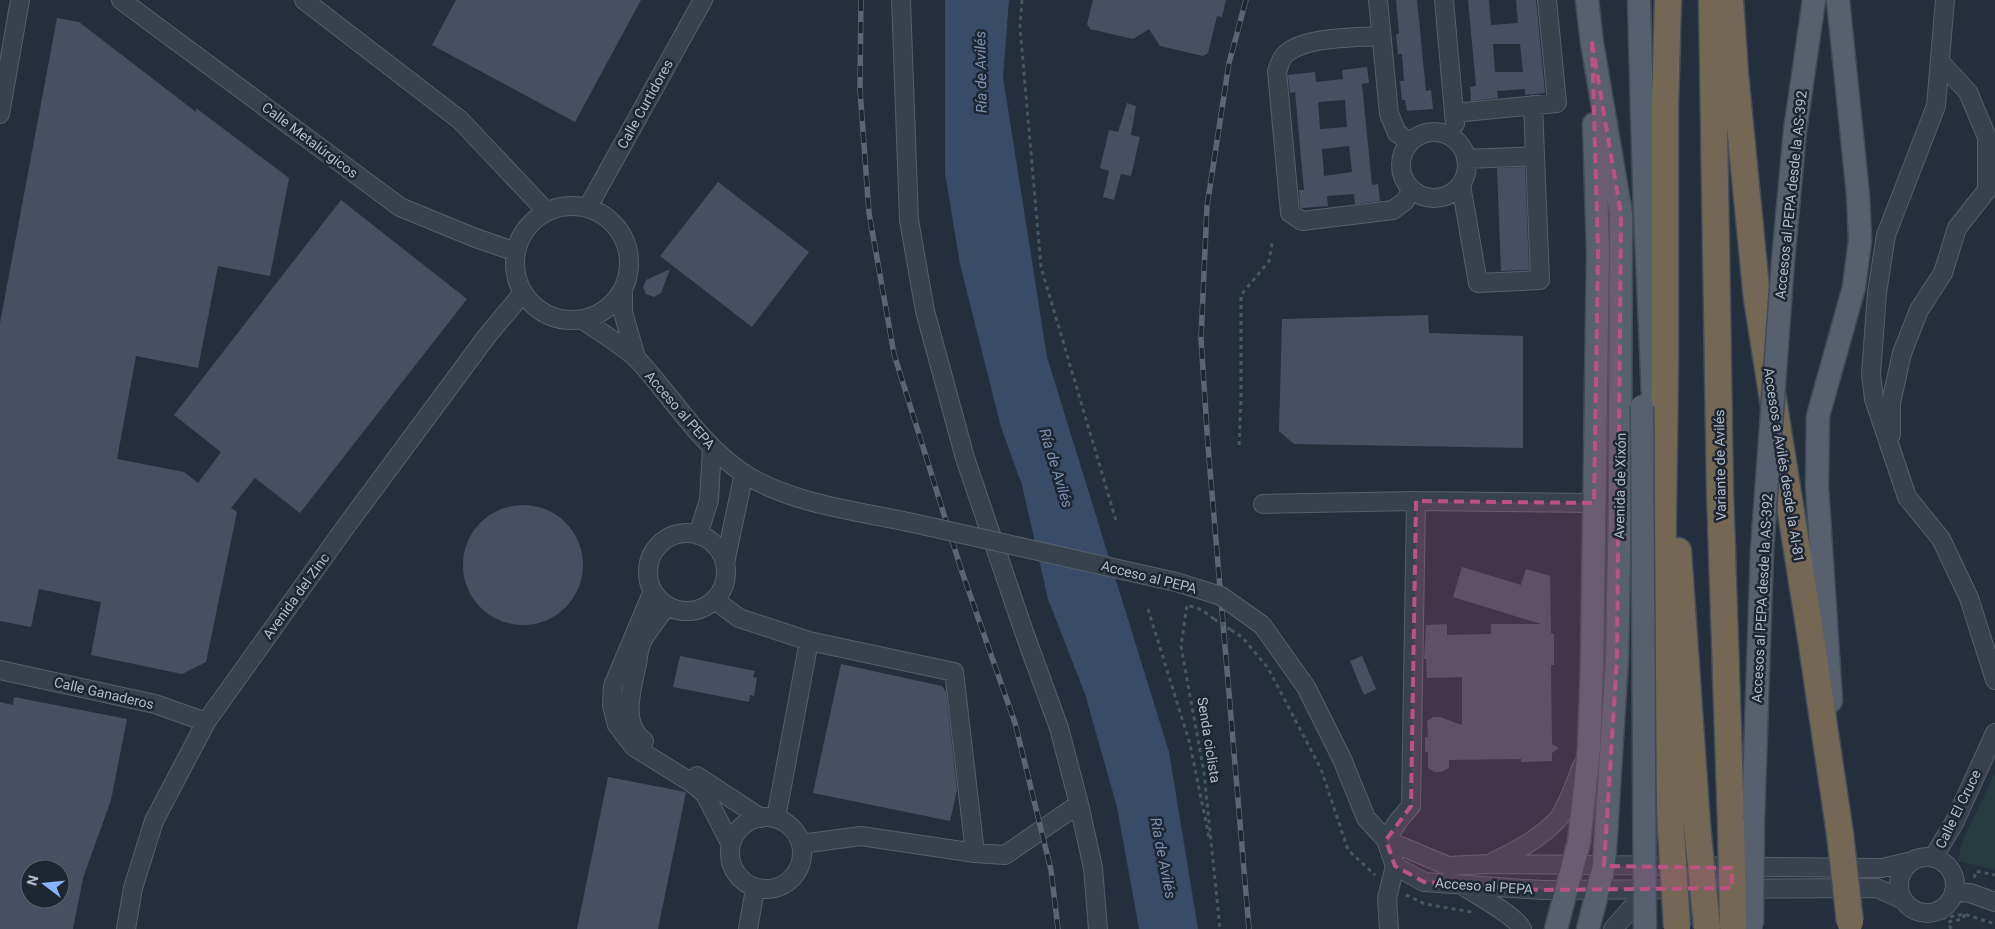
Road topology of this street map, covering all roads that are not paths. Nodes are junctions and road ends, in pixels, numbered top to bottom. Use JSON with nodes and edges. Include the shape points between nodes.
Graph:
{"nodes":[{"id":1,"x":20,"y":0,"type":"edge"},
{"id":2,"x":27,"y":0,"type":"edge"},
{"id":3,"x":120,"y":0,"type":"edge"},
{"id":4,"x":304,"y":0,"type":"edge"},
{"id":5,"x":703,"y":0,"type":"edge"},
{"id":6,"x":901,"y":0,"type":"edge"},
{"id":7,"x":1378,"y":0,"type":"edge"},
{"id":8,"x":1444,"y":0,"type":"edge"},
{"id":9,"x":1547,"y":0,"type":"edge"},
{"id":10,"x":1587,"y":0,"type":"edge"},
{"id":11,"x":1639,"y":0,"type":"edge"},
{"id":12,"x":1668,"y":0,"type":"edge"},
{"id":13,"x":1712,"y":0,"type":"edge"},
{"id":14,"x":1730,"y":0,"type":"edge"},
{"id":15,"x":1814,"y":0,"type":"edge"},
{"id":16,"x":1838,"y":0,"type":"edge"},
{"id":17,"x":1945,"y":0,"type":"edge"},
{"id":18,"x":17,"y":19,"type":"junction"},
{"id":19,"x":1381,"y":36,"type":"junction"},
{"id":20,"x":1592,"y":43,"type":"junction"},
{"id":21,"x":1940,"y":62,"type":"junction"},
{"id":22,"x":1533,"y":105,"type":"junction"},
{"id":23,"x":1454,"y":113,"type":"junction"},
{"id":24,"x":0,"y":114,"type":"edge"},
{"id":25,"x":1457,"y":140,"type":"junction"},
{"id":26,"x":1409,"y":142,"type":"junction"},
{"id":27,"x":1535,"y":156,"type":"junction"},
{"id":28,"x":1466,"y":159,"type":"junction"},
{"id":29,"x":1461,"y":185,"type":"junction"},
{"id":30,"x":1644,"y":185,"type":"junction"},
{"id":31,"x":1411,"y":190,"type":"junction"},
{"id":32,"x":588,"y":208,"type":"junction"},
{"id":33,"x":547,"y":212,"type":"junction"},
{"id":34,"x":516,"y":252,"type":"junction"},
{"id":35,"x":623,"y":290,"type":"junction"},
{"id":36,"x":523,"y":293,"type":"junction"},
{"id":37,"x":583,"y":320,"type":"junction"},
{"id":38,"x":636,"y":358,"type":"junction"},
{"id":39,"x":1665,"y":361,"type":"junction"},
{"id":40,"x":712,"y":448,"type":"junction"},
{"id":41,"x":1890,"y":448,"type":"junction"},
{"id":42,"x":744,"y":473,"type":"junction"},
{"id":43,"x":1416,"y":501,"type":"junction"},
{"id":44,"x":1594,"y":502,"type":"junction"},
{"id":45,"x":1263,"y":504,"type":"dead end"},
{"id":46,"x":698,"y":535,"type":"junction"},
{"id":47,"x":726,"y":563,"type":"junction"},
{"id":48,"x":653,"y":591,"type":"junction"},
{"id":49,"x":1662,"y":595,"type":"junction"},
{"id":50,"x":715,"y":600,"type":"junction"},
{"id":51,"x":667,"y":606,"type":"junction"},
{"id":52,"x":809,"y":641,"type":"junction"},
{"id":53,"x":0,"y":670,"type":"edge"},
{"id":54,"x":1995,"y":680,"type":"edge"},
{"id":55,"x":206,"y":722,"type":"junction"},
{"id":56,"x":1995,"y":733,"type":"edge"},
{"id":57,"x":1589,"y":749,"type":"junction"},
{"id":58,"x":1079,"y":804,"type":"junction"},
{"id":59,"x":769,"y":818,"type":"junction"},
{"id":60,"x":1742,"y":821,"type":"junction"},
{"id":61,"x":1840,"y":834,"type":"junction"},
{"id":62,"x":1386,"y":840,"type":"junction"},
{"id":63,"x":730,"y":843,"type":"junction"},
{"id":64,"x":801,"y":844,"type":"junction"},
{"id":65,"x":975,"y":853,"type":"junction"},
{"id":66,"x":1933,"y":858,"type":"junction"},
{"id":67,"x":1912,"y":862,"type":"junction"},
{"id":68,"x":1490,"y":864,"type":"junction"},
{"id":69,"x":1573,"y":865,"type":"junction"},
{"id":70,"x":1395,"y":866,"type":"junction"},
{"id":71,"x":1604,"y":866,"type":"junction"},
{"id":72,"x":1463,"y":886,"type":"junction"},
{"id":73,"x":755,"y":889,"type":"junction"},
{"id":74,"x":1653,"y":889,"type":"junction"},
{"id":75,"x":1566,"y":890,"type":"junction"},
{"id":76,"x":1598,"y":890,"type":"junction"},
{"id":77,"x":1954,"y":891,"type":"junction"},
{"id":78,"x":1903,"y":900,"type":"junction"},
{"id":79,"x":1995,"y":902,"type":"edge"},
{"id":80,"x":1850,"y":926,"type":"edge"},
{"id":81,"x":1743,"y":927,"type":"edge"},
{"id":82,"x":1677,"y":928,"type":"edge"},
{"id":83,"x":1707,"y":928,"type":"edge"},
{"id":84,"x":126,"y":929,"type":"edge"},
{"id":85,"x":748,"y":929,"type":"edge"},
{"id":86,"x":1098,"y":929,"type":"edge"},
{"id":87,"x":1389,"y":929,"type":"edge"},
{"id":88,"x":1522,"y":929,"type":"edge"},
{"id":89,"x":1556,"y":929,"type":"edge"},
{"id":90,"x":1588,"y":929,"type":"edge"},
{"id":91,"x":1613,"y":929,"type":"edge"},
{"id":92,"x":1645,"y":929,"type":"edge"}],
"edges":[{"from":1,"to":18,"type":"street"},
{"from":2,"to":18,"type":"street"},
{"from":3,"to":34,"type":"street","name":"Calle Metalúrgicos","via":[[400,207]]},
{"from":4,"to":33,"type":"street","via":[[460,120]]},
{"from":5,"to":32,"type":"street","name":"Calle Curtidores"},
{"from":6,"to":58,"type":"street","via":[[909,220],[925,310],[965,458],[1059,728]]},
{"from":7,"to":19,"type":"street"},
{"from":8,"to":23,"type":"street"},
{"from":9,"to":22,"type":"street","via":[[1557,103]]},
{"from":10,"to":20,"type":"main road","name":"Avenida de Xixón"},
{"from":11,"to":30,"type":"main road"},
{"from":12,"to":39,"type":"highway"},
{"from":13,"to":60,"type":"highway","name":"Variante de Avilés","via":[[1720,492]]},
{"from":14,"to":61,"type":"highway","name":"Accesos a Avilés desde la AI-81","via":[[1757,299]]},
{"from":15,"to":60,"type":"main road","name":"Accesos al PEPA desde la AS-392","bridge":true,"via":[[1783,261]]},
{"from":16,"to":61,"type":"main road","via":[[1860,240],[1854,287],[1818,416],[1817,486]]},
{"from":17,"to":21,"type":"street"},
{"from":18,"to":24,"type":"street"},
{"from":19,"to":26,"type":"street","via":[[1389,114],[1397,133]]},
{"from":19,"to":31,"type":"street","via":[[1315,42],[1298,46],[1284,57],[1277,71],[1290,213],[1302,221],[1394,210],[1405,201]]},
{"from":20,"to":44,"type":"main road","name":"Avenida de Xixón","via":[[1598,251]]},
{"from":20,"to":71,"type":"main road","name":"Avenida de Xixón","via":[[1621,214],[1617,660]]},
{"from":21,"to":41,"type":"street","via":[[1936,106],[1886,235],[1877,293],[1870,374],[1874,399]]},
{"from":21,"to":41,"type":"street","via":[[1968,92],[1986,137],[1987,190],[1957,228],[1944,273],[1919,310],[1902,353],[1892,403]]},
{"from":22,"to":23,"type":"street"},
{"from":22,"to":27,"type":"street"},
{"from":23,"to":25,"type":"street"},
{"from":25,"to":26,"type":"street","via":[[1444,133],[1426,132]]},
{"from":25,"to":28,"type":"street"},
{"from":26,"to":31,"type":"street","via":[[1401,156],[1401,175]]},
{"from":27,"to":28,"type":"street"},
{"from":27,"to":29,"type":"street","via":[[1540,280],[1478,283]]},
{"from":28,"to":29,"type":"street","via":[[1466,176]]},
{"from":29,"to":31,"type":"street","via":[[1451,194],[1439,198],[1424,198]]},
{"from":30,"to":49,"type":"main road"},
{"from":30,"to":92,"type":"main road","bridge":true},
{"from":32,"to":33,"type":"street","via":[[567,206]]},
{"from":32,"to":35,"type":"street","via":[[603,214],[625,240],[630,257],[629,274]]},
{"from":33,"to":34,"type":"street","via":[[532,222]]},
{"from":34,"to":36,"type":"street","via":[[517,280]]},
{"from":35,"to":37,"type":"street","via":[[613,304]]},
{"from":35,"to":38,"type":"street","via":[[623,312]]},
{"from":36,"to":37,"type":"street","via":[[549,316],[565,321]]},
{"from":36,"to":55,"type":"street","name":"Avenida del Zinc","via":[[487,336],[350,521]]},
{"from":37,"to":38,"type":"street"},
{"from":38,"to":40,"type":"street","name":"Acceso al PEPA"},
{"from":39,"to":49,"type":"highway"},
{"from":39,"to":83,"type":"highway","bridge":true},
{"from":40,"to":42,"type":"street","name":"Acceso al PEPA"},
{"from":40,"to":46,"type":"street","via":[[709,500]]},
{"from":41,"to":54,"type":"street","via":[[1907,497],[1941,539],[1969,598]]},
{"from":42,"to":47,"type":"street"},
{"from":42,"to":62,"type":"street","name":"Acceso al PEPA","bridge":true,"via":[[778,491],[814,501],[1176,582],[1220,596],[1262,625],[1306,687],[1342,759],[1366,818]]},
{"from":43,"to":44,"type":"street"},
{"from":43,"to":45,"type":"street"},
{"from":43,"to":62,"type":"street","via":[[1411,806]]},
{"from":44,"to":57,"type":"main road","name":"Avenida de Xixón"},
{"from":46,"to":47,"type":"street","via":[[710,540],[720,550]]},
{"from":46,"to":48,"type":"street","via":[[685,533],[661,543],[649,566]]},
{"from":47,"to":50,"type":"street","via":[[725,583]]},
{"from":48,"to":51,"type":"street"},
{"from":48,"to":63,"type":"street","via":[[613,686],[612,705],[617,725],[634,748],[692,782],[705,794]]},
{"from":49,"to":82,"type":"highway","bridge":true},
{"from":50,"to":51,"type":"street","via":[[690,611]]},
{"from":50,"to":52,"type":"street","via":[[739,618]]},
{"from":51,"to":59,"type":"street","via":[[641,642],[631,689],[631,724],[638,736]]},
{"from":52,"to":59,"type":"street"},
{"from":52,"to":65,"type":"street","via":[[954,672]]},
{"from":53,"to":55,"type":"street","name":"Calle Ganaderos","via":[[156,704]]},
{"from":55,"to":84,"type":"street","name":"Avenida del Zinc","via":[[154,821],[133,888]]},
{"from":56,"to":66,"type":"street","name":"Calle El Cruce","via":[[1954,823]]},
{"from":57,"to":68,"type":"street","via":[[1558,818],[1526,845]]},
{"from":57,"to":69,"type":"main road","name":"Avenida de Xixón"},
{"from":58,"to":65,"type":"street","via":[[1005,855]]},
{"from":58,"to":86,"type":"street","via":[[1093,868]]},
{"from":59,"to":63,"type":"street","via":[[757,818],[740,827]]},
{"from":59,"to":64,"type":"street","via":[[792,828]]},
{"from":60,"to":81,"type":"highway","name":"Variante de Avilés","bridge":true},
{"from":61,"to":80,"type":"highway","name":"Accesos a Avilés desde la AI-81","bridge":true},
{"from":62,"to":68,"type":"street","via":[[1448,866]]},
{"from":62,"to":70,"type":"street","name":"Acceso al PEPA"},
{"from":63,"to":73,"type":"street","via":[[730,862],[739,879]]},
{"from":64,"to":65,"type":"street","via":[[862,836]]},
{"from":64,"to":73,"type":"street","via":[[801,863],[791,880],[774,889]]},
{"from":66,"to":67,"type":"street"},
{"from":66,"to":77,"type":"street","via":[[1950,870],[1954,877]]},
{"from":67,"to":71,"type":"street","via":[[1882,868]]},
{"from":67,"to":78,"type":"street","via":[[1900,879]]},
{"from":68,"to":69,"type":"street"},
{"from":69,"to":71,"type":"street"},
{"from":69,"to":75,"type":"main road","name":"Avenida de Xixón"},
{"from":70,"to":72,"type":"street","name":"Acceso al PEPA","via":[[1424,882]]},
{"from":70,"to":87,"type":"street","via":[[1387,898]]},
{"from":71,"to":76,"type":"main road","name":"Avenida de Xixón"},
{"from":72,"to":75,"type":"street","name":"Acceso al PEPA"},
{"from":72,"to":88,"type":"street","via":[[1501,910]]},
{"from":73,"to":85,"type":"street"},
{"from":74,"to":76,"type":"street","name":"Acceso al PEPA"},
{"from":74,"to":78,"type":"street","name":"Acceso al PEPA","via":[[1877,888]]},
{"from":74,"to":91,"type":"street"},
{"from":75,"to":76,"type":"street","name":"Acceso al PEPA"},
{"from":75,"to":89,"type":"main road","name":"Avenida de Xixón"},
{"from":76,"to":90,"type":"main road","name":"Avenida de Xixón"},
{"from":77,"to":78,"type":"street","via":[[1947,904],[1935,912],[1914,910]]},
{"from":77,"to":79,"type":"street"}]}
